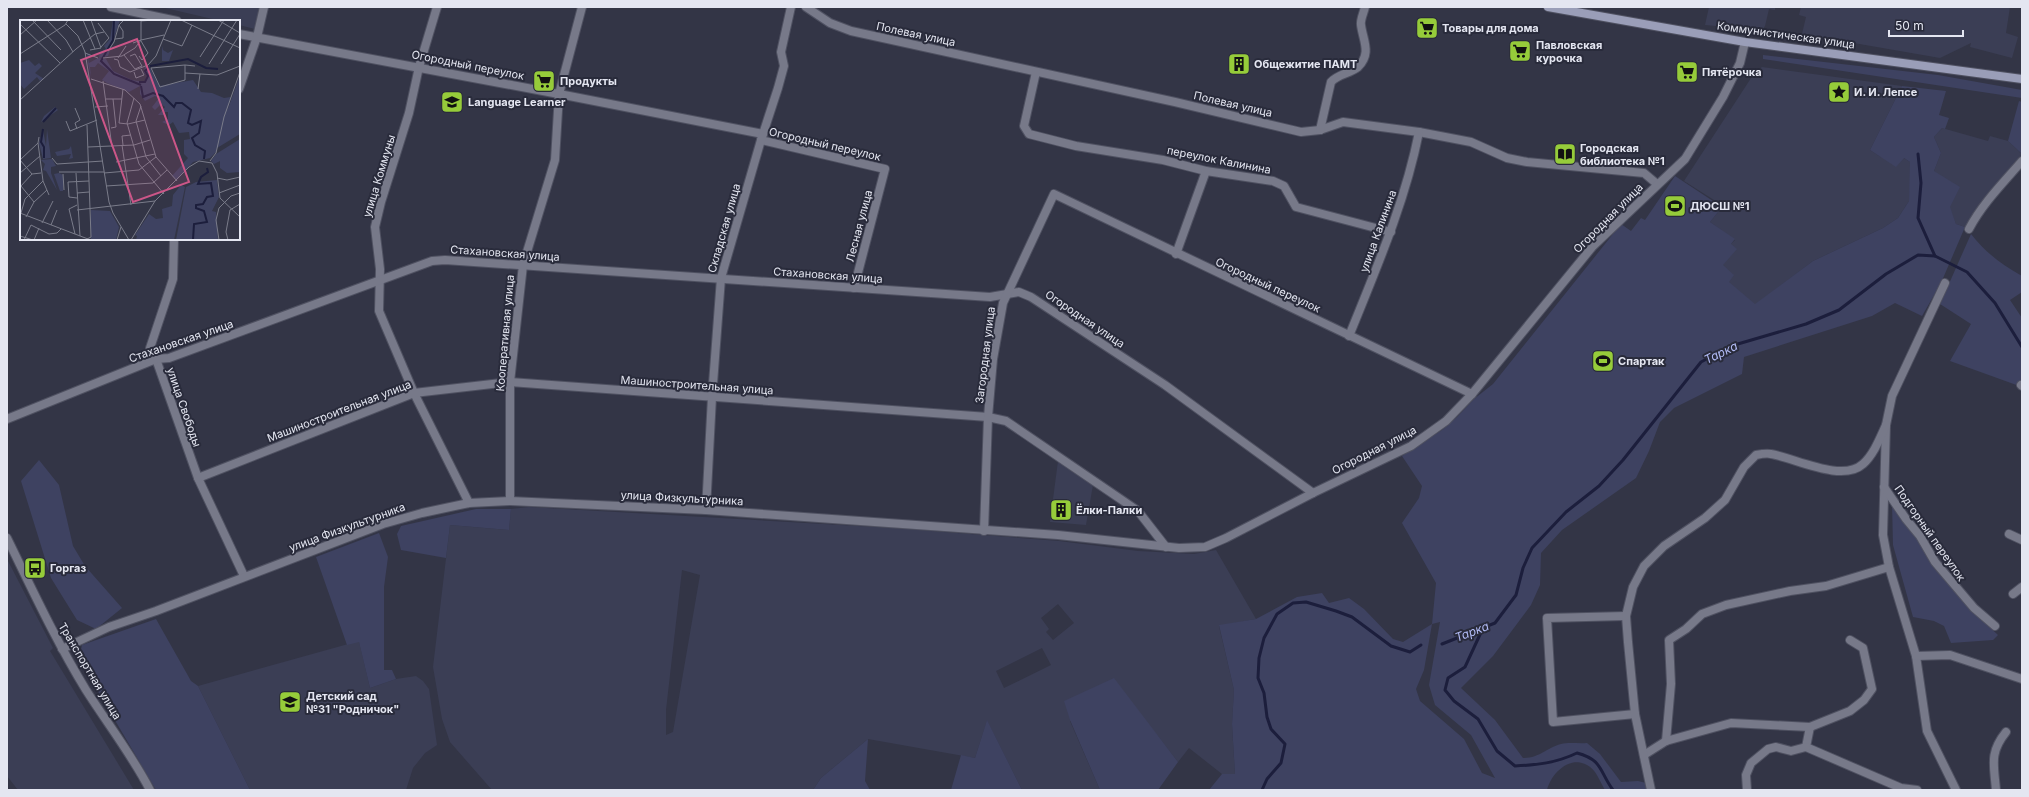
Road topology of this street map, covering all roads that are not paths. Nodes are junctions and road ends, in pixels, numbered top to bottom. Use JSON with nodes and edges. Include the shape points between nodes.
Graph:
{"nodes":[{"id":1,"x":264,"y":7,"type":"edge"},
{"id":2,"x":437,"y":7,"type":"edge"},
{"id":3,"x":582,"y":7,"type":"edge"},
{"id":4,"x":791,"y":7,"type":"edge"},
{"id":5,"x":806,"y":7,"type":"edge"},
{"id":6,"x":1365,"y":7,"type":"edge"},
{"id":7,"x":1548,"y":7,"type":"edge"},
{"id":8,"x":116,"y":8,"type":"edge"},
{"id":9,"x":172,"y":20,"type":"edge"},
{"id":10,"x":240,"y":34,"type":"edge"},
{"id":11,"x":257,"y":37,"type":"junction"},
{"id":12,"x":1745,"y":42,"type":"junction"},
{"id":13,"x":419,"y":67,"type":"junction"},
{"id":14,"x":1036,"y":72,"type":"junction"},
{"id":15,"x":2022,"y":79,"type":"edge"},
{"id":16,"x":240,"y":86,"type":"edge"},
{"id":17,"x":559,"y":94,"type":"junction"},
{"id":18,"x":1320,"y":130,"type":"junction"},
{"id":19,"x":1419,"y":132,"type":"junction"},
{"id":20,"x":762,"y":137,"type":"junction"},
{"id":21,"x":2022,"y":161,"type":"edge"},
{"id":22,"x":885,"y":169,"type":"joint"},
{"id":23,"x":1206,"y":171,"type":"junction"},
{"id":24,"x":1657,"y":184,"type":"junction"},
{"id":25,"x":1054,"y":194,"type":"joint"},
{"id":26,"x":1969,"y":229,"type":"dead end"},
{"id":27,"x":1391,"y":232,"type":"junction"},
{"id":28,"x":174,"y":240,"type":"edge"},
{"id":29,"x":1176,"y":254,"type":"junction"},
{"id":30,"x":523,"y":265,"type":"junction"},
{"id":31,"x":721,"y":278,"type":"junction"},
{"id":32,"x":379,"y":282,"type":"junction"},
{"id":33,"x":1945,"y":283,"type":"dead end"},
{"id":34,"x":854,"y":288,"type":"junction"},
{"id":35,"x":1005,"y":295,"type":"junction"},
{"id":36,"x":1349,"y":336,"type":"junction"},
{"id":37,"x":156,"y":359,"type":"junction"},
{"id":38,"x":510,"y":382,"type":"junction"},
{"id":39,"x":414,"y":393,"type":"junction"},
{"id":40,"x":1472,"y":394,"type":"junction"},
{"id":41,"x":712,"y":398,"type":"junction"},
{"id":42,"x":988,"y":417,"type":"junction"},
{"id":43,"x":7,"y":419,"type":"edge"},
{"id":44,"x":1886,"y":425,"type":"junction"},
{"id":45,"x":198,"y":478,"type":"junction"},
{"id":46,"x":1883,"y":484,"type":"junction"},
{"id":47,"x":1313,"y":493,"type":"junction"},
{"id":48,"x":510,"y":501,"type":"junction"},
{"id":49,"x":469,"y":503,"type":"junction"},
{"id":50,"x":706,"y":510,"type":"junction"},
{"id":51,"x":984,"y":531,"type":"junction"},
{"id":52,"x":2009,"y":534,"type":"dead end"},
{"id":53,"x":7,"y":538,"type":"edge"},
{"id":54,"x":2022,"y":540,"type":"edge"},
{"id":55,"x":1166,"y":547,"type":"junction"},
{"id":56,"x":1889,"y":568,"type":"junction"},
{"id":57,"x":244,"y":576,"type":"junction"},
{"id":58,"x":2022,"y":587,"type":"edge"},
{"id":59,"x":2013,"y":594,"type":"dead end"},
{"id":60,"x":1626,"y":616,"type":"junction"},
{"id":61,"x":1995,"y":626,"type":"dead end"},
{"id":62,"x":1850,"y":640,"type":"dead end"},
{"id":63,"x":62,"y":649,"type":"junction"},
{"id":64,"x":1916,"y":656,"type":"junction"},
{"id":65,"x":2022,"y":679,"type":"edge"},
{"id":66,"x":1635,"y":714,"type":"junction"},
{"id":67,"x":1810,"y":727,"type":"junction"},
{"id":68,"x":2006,"y":732,"type":"dead end"},
{"id":69,"x":1666,"y":741,"type":"junction"},
{"id":70,"x":1806,"y":746,"type":"junction"},
{"id":71,"x":1644,"y":756,"type":"junction"},
{"id":72,"x":150,"y":790,"type":"edge"},
{"id":73,"x":1651,"y":790,"type":"edge"},
{"id":74,"x":1747,"y":790,"type":"edge"},
{"id":75,"x":1917,"y":790,"type":"edge"},
{"id":76,"x":1956,"y":790,"type":"edge"},
{"id":77,"x":1996,"y":790,"type":"edge"}],
"edges":[{"from":1,"to":11,"type":"street"},
{"from":2,"to":13,"type":"street","name":"улица Коммуны"},
{"from":3,"to":17,"type":"street","name":"Кооперативная улица"},
{"from":4,"to":20,"type":"street","name":"Складская улица","via":[[781,52],[784,66]]},
{"from":5,"to":14,"type":"street","name":"Полевая улица","via":[[851,32]]},
{"from":6,"to":18,"type":"street","via":[[1360,24],[1367,47],[1364,59],[1357,67],[1336,76],[1331,82]]},
{"from":7,"to":12,"type":"main road","name":"Коммунистическая улица"},
{"from":8,"to":9,"type":"street"},
{"from":10,"to":11,"type":"street","name":"Огородный переулок"},
{"from":11,"to":13,"type":"street","name":"Огородный переулок"},
{"from":11,"to":16,"type":"street"},
{"from":12,"to":15,"type":"main road","name":"Коммунистическая улица"},
{"from":12,"to":24,"type":"street","name":"Огородная улица","via":[[1740,63],[1686,159]]},
{"from":13,"to":17,"type":"street","name":"Огородный переулок"},
{"from":13,"to":32,"type":"street","name":"улица Коммуны","via":[[409,113],[375,227],[380,268]]},
{"from":14,"to":18,"type":"street","name":"Полевая улица","via":[[1301,132]]},
{"from":14,"to":23,"type":"street","name":"переулок Калинина","via":[[1024,126],[1029,134],[1076,146],[1163,160]]},
{"from":17,"to":20,"type":"street","name":"Огородный переулок"},
{"from":17,"to":30,"type":"street","name":"Кооперативная улица","via":[[555,160]]},
{"from":18,"to":19,"type":"street","name":"Полевая улица","via":[[1343,122]]},
{"from":19,"to":24,"type":"street","name":"Полевая улица","via":[[1471,142],[1507,158],[1527,162],[1644,174]]},
{"from":19,"to":27,"type":"street","name":"улица Калинина","via":[[1412,168]]},
{"from":20,"to":22,"type":"street","name":"Огородный переулок"},
{"from":20,"to":31,"type":"street","name":"Складская улица"},
{"from":21,"to":26,"type":"street"},
{"from":22,"to":34,"type":"street","name":"Лесная улица"},
{"from":23,"to":27,"type":"street","name":"переулок Калинина","via":[[1273,181],[1284,186],[1296,207]]},
{"from":23,"to":29,"type":"street"},
{"from":24,"to":40,"type":"street","name":"Огородная улица","via":[[1593,246]]},
{"from":25,"to":29,"type":"street","name":"Огородный переулок"},
{"from":25,"to":35,"type":"street","name":"Загородная улица"},
{"from":27,"to":36,"type":"street","name":"улица Калинина"},
{"from":28,"to":37,"type":"street","name":"улица Свободы","via":[[173,279],[150,348]]},
{"from":29,"to":36,"type":"street","name":"Огородный переулок"},
{"from":30,"to":31,"type":"street","name":"Стахановская улица"},
{"from":30,"to":32,"type":"street","name":"Стахановская улица","via":[[432,261]]},
{"from":30,"to":38,"type":"street","name":"Кооперативная улица"},
{"from":31,"to":34,"type":"street","name":"Стахановская улица"},
{"from":31,"to":41,"type":"street","name":"Складская улица"},
{"from":32,"to":37,"type":"street","name":"Стахановская улица","via":[[169,358]]},
{"from":32,"to":39,"type":"street","name":"улица Коммуны","via":[[379,311]]},
{"from":33,"to":44,"type":"street","via":[[1892,396]]},
{"from":34,"to":35,"type":"street","name":"Стахановская улица","via":[[990,297]]},
{"from":35,"to":42,"type":"street","name":"Загородная улица","via":[[993,359]]},
{"from":35,"to":47,"type":"street","name":"Огородная улица","via":[[1019,292],[1043,304],[1165,385]]},
{"from":36,"to":40,"type":"street","name":"Огородный переулок"},
{"from":37,"to":43,"type":"street","name":"Стахановская улица"},
{"from":37,"to":45,"type":"street","name":"улица Свободы"},
{"from":38,"to":39,"type":"street","name":"Машиностроительная улица"},
{"from":38,"to":41,"type":"street","name":"Машиностроительная улица"},
{"from":38,"to":48,"type":"street","name":"Кооперативная улица"},
{"from":39,"to":45,"type":"street","name":"Машиностроительная улица"},
{"from":39,"to":49,"type":"street","name":"улица Коммуны"},
{"from":40,"to":47,"type":"street","name":"Огородная улица","via":[[1446,421],[1411,446]]},
{"from":41,"to":42,"type":"street","name":"Машиностроительная улица"},
{"from":41,"to":50,"type":"street","name":"Складская улица"},
{"from":42,"to":51,"type":"street","name":"Загородная улица"},
{"from":42,"to":55,"type":"street","name":"Машиностроительная улица","via":[[1006,421],[1138,511]]},
{"from":44,"to":46,"type":"street"},
{"from":44,"to":60,"type":"street","via":[[1873,451],[1863,464],[1852,470],[1840,471],[1817,467],[1770,454],[1756,455],[1744,467],[1724,500],[1705,518],[1664,546],[1644,566],[1633,587]]},
{"from":45,"to":57,"type":"street","name":"улица Свободы"},
{"from":46,"to":56,"type":"street","via":[[1883,534]]},
{"from":46,"to":61,"type":"street","name":"Подгорный переулок","via":[[1935,562],[1974,608]]},
{"from":47,"to":55,"type":"street","name":"улица Физкультурника","via":[[1226,538],[1205,546]]},
{"from":48,"to":49,"type":"street","name":"улица Физкультурника"},
{"from":48,"to":50,"type":"street","name":"улица Физкультурника"},
{"from":49,"to":57,"type":"street","name":"улица Физкультурника","via":[[422,512],[383,524]]},
{"from":50,"to":51,"type":"street","name":"улица Физкультурника"},
{"from":51,"to":55,"type":"street","name":"улица Физкультурника","via":[[1058,535]]},
{"from":52,"to":54,"type":"street"},
{"from":53,"to":63,"type":"street","name":"Транспортная улица"},
{"from":56,"to":64,"type":"street"},
{"from":56,"to":69,"type":"street","via":[[1826,586],[1790,591],[1702,614],[1669,640],[1671,684]]},
{"from":57,"to":63,"type":"street","name":"улица Физкультурника","via":[[109,627]]},
{"from":58,"to":59,"type":"street"},
{"from":60,"to":66,"type":"street"},
{"from":60,"to":66,"type":"street","via":[[1547,618],[1553,722]]},
{"from":62,"to":67,"type":"street","via":[[1863,648],[1872,689],[1864,700],[1850,711]]},
{"from":63,"to":72,"type":"street","name":"Транспортная улица","via":[[142,773]]},
{"from":64,"to":65,"type":"street","via":[[1950,655]]},
{"from":64,"to":76,"type":"street","via":[[1927,731]]},
{"from":66,"to":71,"type":"street"},
{"from":67,"to":69,"type":"street","via":[[1731,723]]},
{"from":67,"to":70,"type":"street"},
{"from":68,"to":77,"type":"street","via":[[1996,744],[1993,758]]},
{"from":69,"to":71,"type":"street"},
{"from":70,"to":74,"type":"street","via":[[1791,751],[1776,747],[1768,749],[1751,764],[1746,775]]},
{"from":70,"to":75,"type":"street","via":[[1901,788]]},
{"from":71,"to":73,"type":"street"}]}
